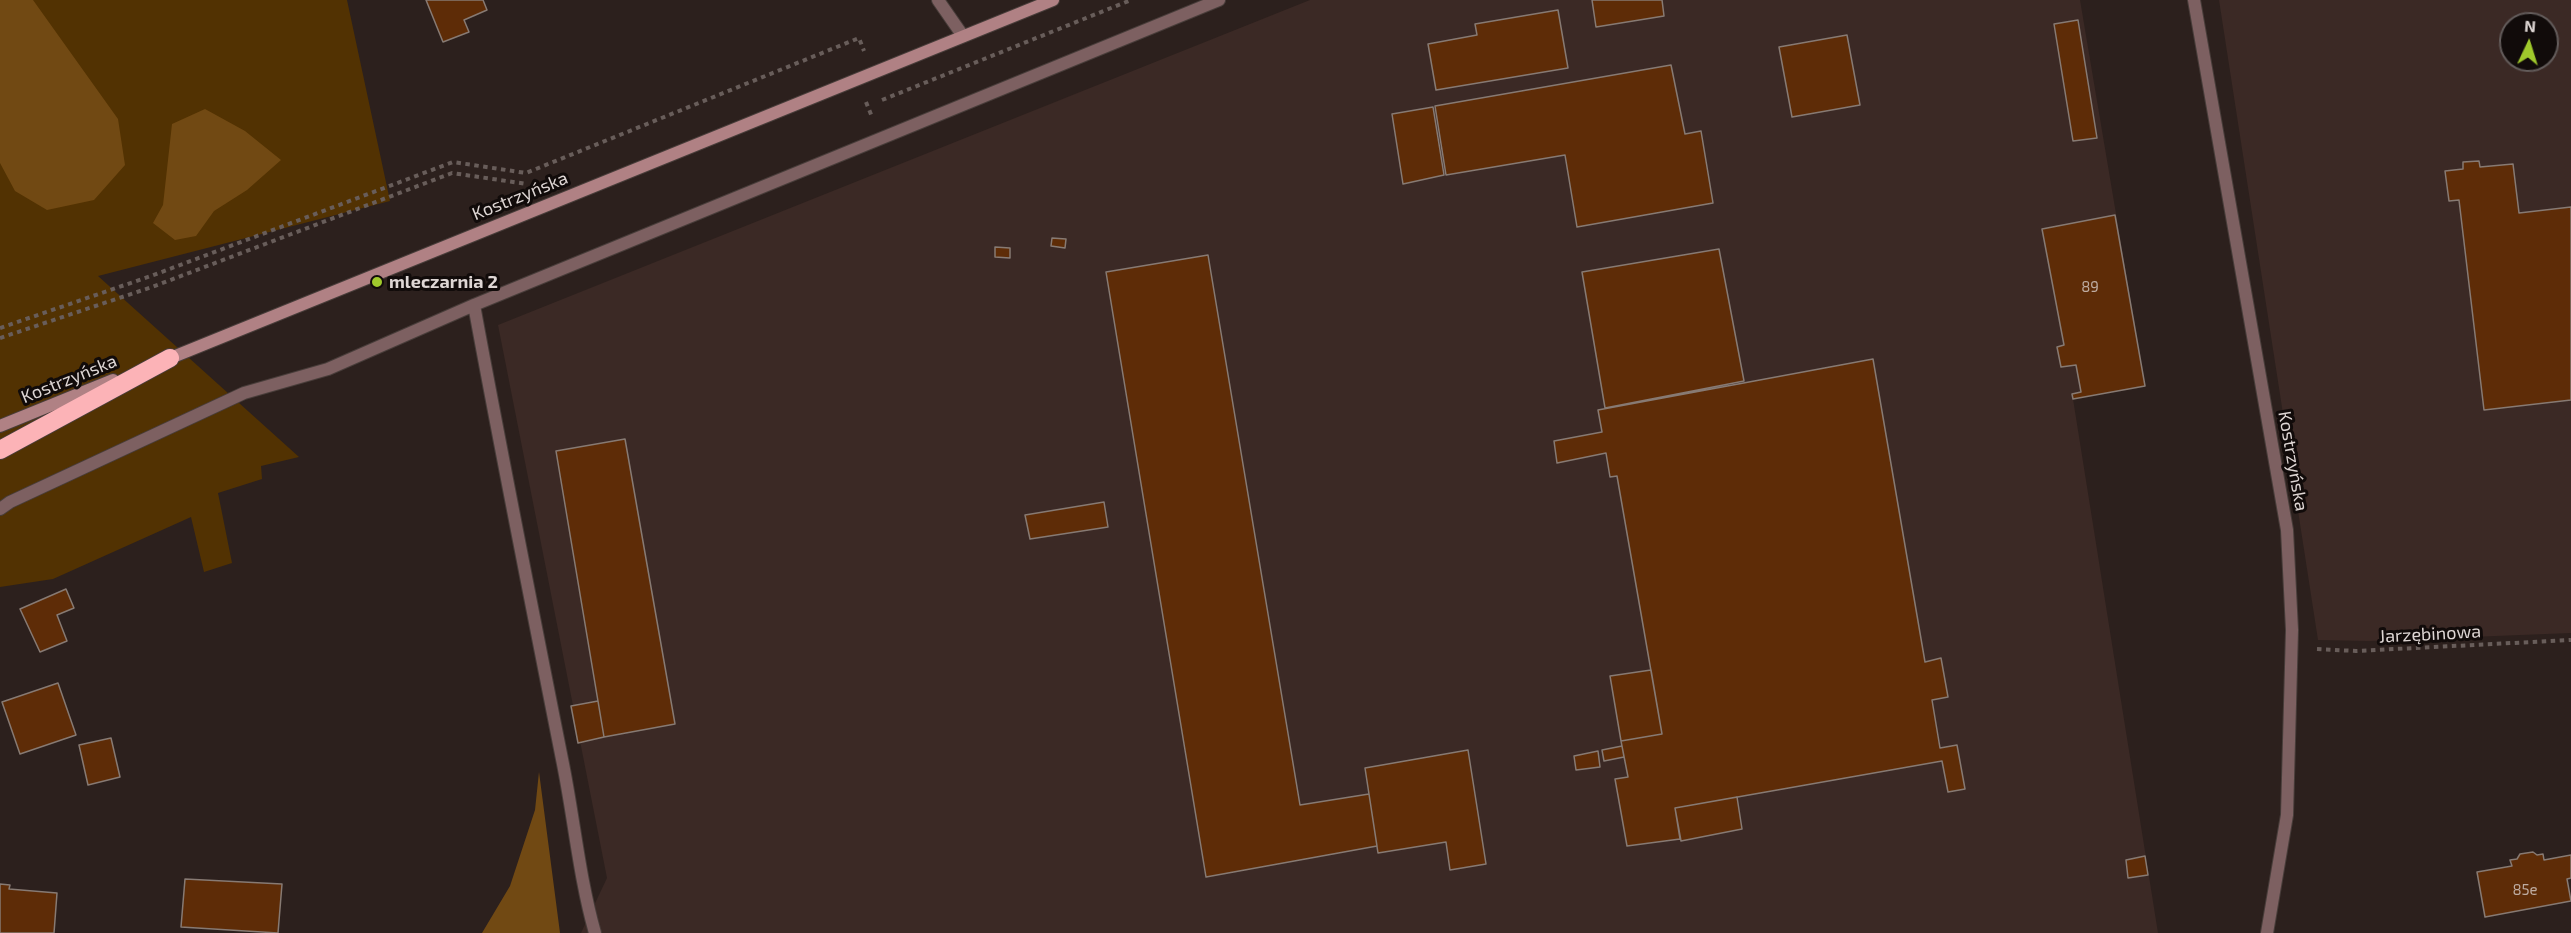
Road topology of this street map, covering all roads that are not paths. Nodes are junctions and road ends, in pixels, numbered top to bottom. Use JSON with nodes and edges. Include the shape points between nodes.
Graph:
{"nodes":[{"id":1,"x":938,"y":0,"type":"edge"},
{"id":2,"x":1053,"y":0,"type":"edge"},
{"id":3,"x":1219,"y":0,"type":"edge"},
{"id":4,"x":2194,"y":0,"type":"edge"},
{"id":5,"x":963,"y":36,"type":"junction"},
{"id":6,"x":474,"y":305,"type":"junction"},
{"id":7,"x":170,"y":358,"type":"junction"},
{"id":8,"x":0,"y":426,"type":"edge"},
{"id":9,"x":0,"y":450,"type":"edge"},
{"id":10,"x":0,"y":509,"type":"edge"},
{"id":11,"x":595,"y":933,"type":"edge"},
{"id":12,"x":2267,"y":933,"type":"edge"}],
"edges":[{"from":1,"to":5,"type":"street"},
{"from":2,"to":5,"type":"main road","name":"Kostrzyńska"},
{"from":3,"to":6,"type":"street"},
{"from":4,"to":12,"type":"street","name":"Kostrzyńska","via":[[2287,530],[2287,815]]},
{"from":5,"to":7,"type":"main road","name":"Kostrzyńska"},
{"from":6,"to":10,"type":"street","via":[[328,369],[244,393]]},
{"from":6,"to":11,"type":"street"},
{"from":7,"to":8,"type":"main road","name":"Kostrzyńska"},
{"from":7,"to":9,"type":"highway"}]}
